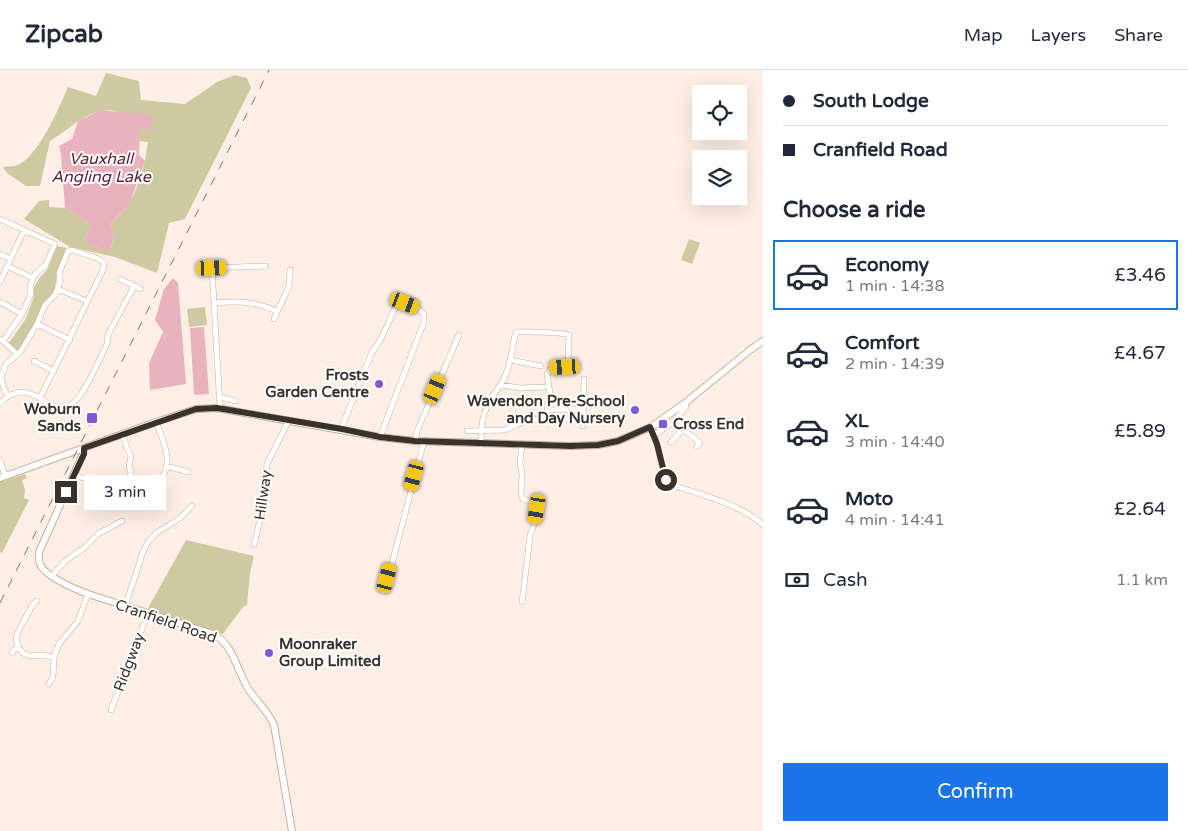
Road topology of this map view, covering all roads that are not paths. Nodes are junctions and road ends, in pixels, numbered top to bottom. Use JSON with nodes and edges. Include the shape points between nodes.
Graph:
{"nodes":[{"id":1,"x":0,"y":219,"type":"edge"},
{"id":2,"x":24,"y":230,"type":"junction"},
{"id":3,"x":0,"y":254,"type":"edge"},
{"id":4,"x":10,"y":259,"type":"junction"},
{"id":5,"x":7,"y":266,"type":"junction"},
{"id":6,"x":266,"y":266,"type":"dead end"},
{"id":7,"x":290,"y":270,"type":"dead end"},
{"id":8,"x":34,"y":278,"type":"junction"},
{"id":9,"x":120,"y":279,"type":"dead end"},
{"id":10,"x":0,"y":282,"type":"edge"},
{"id":11,"x":134,"y":286,"type":"junction"},
{"id":12,"x":58,"y":289,"type":"junction"},
{"id":13,"x":141,"y":289,"type":"dead end"},
{"id":14,"x":0,"y":302,"type":"edge"},
{"id":15,"x":87,"y":302,"type":"junction"},
{"id":16,"x":214,"y":303,"type":"junction"},
{"id":17,"x":277,"y":311,"type":"junction"},
{"id":18,"x":22,"y":314,"type":"junction"},
{"id":19,"x":274,"y":319,"type":"dead end"},
{"id":20,"x":37,"y":324,"type":"junction"},
{"id":21,"x":459,"y":335,"type":"dead end"},
{"id":22,"x":2,"y":340,"type":"edge"},
{"id":23,"x":70,"y":340,"type":"junction"},
{"id":24,"x":763,"y":341,"type":"edge"},
{"id":25,"x":17,"y":354,"type":"junction"},
{"id":26,"x":510,"y":360,"type":"junction"},
{"id":27,"x":34,"y":361,"type":"dead end"},
{"id":28,"x":550,"y":370,"type":"junction"},
{"id":29,"x":54,"y":372,"type":"junction"},
{"id":30,"x":584,"y":379,"type":"dead end"},
{"id":31,"x":501,"y":385,"type":"junction"},
{"id":32,"x":545,"y":387,"type":"dead end"},
{"id":33,"x":8,"y":396,"type":"junction"},
{"id":34,"x":220,"y":397,"type":"junction"},
{"id":35,"x":40,"y":398,"type":"junction"},
{"id":36,"x":236,"y":401,"type":"dead end"},
{"id":37,"x":0,"y":403,"type":"edge"},
{"id":38,"x":685,"y":403,"type":"junction"},
{"id":39,"x":220,"y":408,"type":"junction"},
{"id":40,"x":583,"y":409,"type":"junction"},
{"id":41,"x":549,"y":410,"type":"junction"},
{"id":42,"x":289,"y":420,"type":"junction"},
{"id":43,"x":156,"y":422,"type":"junction"},
{"id":44,"x":671,"y":424,"type":"junction"},
{"id":45,"x":583,"y":426,"type":"dead end"},
{"id":46,"x":650,"y":427,"type":"junction"},
{"id":47,"x":342,"y":429,"type":"junction"},
{"id":48,"x":467,"y":431,"type":"dead end"},
{"id":49,"x":481,"y":431,"type":"junction"},
{"id":50,"x":680,"y":432,"type":"junction"},
{"id":51,"x":122,"y":434,"type":"junction"},
{"id":52,"x":654,"y":435,"type":"junction"},
{"id":53,"x":380,"y":437,"type":"junction"},
{"id":54,"x":415,"y":441,"type":"junction"},
{"id":55,"x":424,"y":441,"type":"junction"},
{"id":56,"x":671,"y":442,"type":"dead end"},
{"id":57,"x":481,"y":444,"type":"junction"},
{"id":58,"x":522,"y":445,"type":"junction"},
{"id":59,"x":697,"y":446,"type":"dead end"},
{"id":60,"x":84,"y":448,"type":"junction"},
{"id":61,"x":0,"y":460,"type":"edge"},
{"id":62,"x":166,"y":466,"type":"junction"},
{"id":63,"x":188,"y":472,"type":"dead end"},
{"id":64,"x":74,"y":475,"type":"junction"},
{"id":65,"x":3,"y":477,"type":"edge"},
{"id":66,"x":122,"y":484,"type":"junction"},
{"id":67,"x":149,"y":492,"type":"dead end"},
{"id":68,"x":123,"y":495,"type":"dead end"},
{"id":69,"x":192,"y":506,"type":"dead end"},
{"id":70,"x":122,"y":521,"type":"dead end"},
{"id":71,"x":763,"y":526,"type":"edge"},
{"id":72,"x":254,"y":545,"type":"dead end"},
{"id":73,"x":52,"y":576,"type":"junction"},
{"id":74,"x":387,"y":583,"type":"dead end"},
{"id":75,"x":88,"y":594,"type":"junction"},
{"id":76,"x":37,"y":600,"type":"dead end"},
{"id":77,"x":522,"y":602,"type":"dead end"},
{"id":78,"x":125,"y":607,"type":"junction"},
{"id":79,"x":148,"y":613,"type":"junction"},
{"id":80,"x":18,"y":647,"type":"junction"},
{"id":81,"x":12,"y":653,"type":"dead end"},
{"id":82,"x":54,"y":657,"type":"junction"},
{"id":83,"x":49,"y":684,"type":"dead end"},
{"id":84,"x":111,"y":710,"type":"dead end"},
{"id":85,"x":292,"y":831,"type":"edge"}],
"edges":[{"from":1,"to":2,"type":"street"},
{"from":2,"to":4,"type":"street"},
{"from":2,"to":8,"type":"street","via":[[55,244],[45,266]]},
{"from":3,"to":4,"type":"street"},
{"from":4,"to":5,"type":"street"},
{"from":5,"to":8,"type":"street"},
{"from":5,"to":10,"type":"street"},
{"from":6,"to":16,"type":"street","via":[[212,268]]},
{"from":7,"to":17,"type":"street","via":[[289,286]]},
{"from":8,"to":18,"type":"street"},
{"from":9,"to":11,"type":"street"},
{"from":11,"to":13,"type":"street"},
{"from":11,"to":35,"type":"street","via":[[75,402],[62,409]]},
{"from":12,"to":15,"type":"street"},
{"from":12,"to":15,"type":"street","via":[[59,273],[68,252],[72,250],[99,259],[104,263],[103,270]]},
{"from":12,"to":20,"type":"street","via":[[45,305]]},
{"from":14,"to":18,"type":"street"},
{"from":15,"to":23,"type":"street"},
{"from":16,"to":17,"type":"street","via":[[240,301],[261,304]]},
{"from":16,"to":34,"type":"street"},
{"from":17,"to":19,"type":"street"},
{"from":18,"to":22,"type":"street"},
{"from":20,"to":23,"type":"street"},
{"from":20,"to":25,"type":"street"},
{"from":21,"to":54,"type":"street"},
{"from":22,"to":25,"type":"street"},
{"from":23,"to":29,"type":"street"},
{"from":24,"to":38,"type":"street"},
{"from":25,"to":33,"type":"street","via":[[6,364],[1,377]]},
{"from":26,"to":28,"type":"street"},
{"from":26,"to":28,"type":"street","via":[[517,332],[566,333],[569,335],[568,366]]},
{"from":26,"to":31,"type":"street"},
{"from":27,"to":29,"type":"street"},
{"from":28,"to":41,"type":"street","via":[[547,374]]},
{"from":29,"to":35,"type":"street"},
{"from":30,"to":40,"type":"street"},
{"from":31,"to":32,"type":"street"},
{"from":31,"to":49,"type":"street","via":[[485,411]]},
{"from":33,"to":35,"type":"street","via":[[23,392]]},
{"from":33,"to":37,"type":"street"},
{"from":34,"to":36,"type":"street"},
{"from":34,"to":39,"type":"street"},
{"from":38,"to":44,"type":"street","via":[[683,412]]},
{"from":38,"to":46,"type":"street"},
{"from":39,"to":42,"type":"street"},
{"from":39,"to":43,"type":"street","via":[[196,409]]},
{"from":40,"to":41,"type":"street"},
{"from":40,"to":45,"type":"street"},
{"from":41,"to":49,"type":"street","via":[[544,419],[525,421],[505,430]]},
{"from":42,"to":47,"type":"street"},
{"from":42,"to":72,"type":"street","name":"Hillway","via":[[267,464]]},
{"from":43,"to":51,"type":"street"},
{"from":43,"to":62,"type":"street","via":[[168,451]]},
{"from":44,"to":50,"type":"street"},
{"from":44,"to":52,"type":"street"},
{"from":46,"to":52,"type":"street"},
{"from":46,"to":58,"type":"street","via":[[606,444]]},
{"from":47,"to":53,"type":"street"},
{"from":47,"to":53,"type":"street","via":[[371,354],[396,306],[405,303],[419,309],[424,314],[424,322]]},
{"from":48,"to":49,"type":"street"},
{"from":49,"to":57,"type":"street"},
{"from":50,"to":56,"type":"street"},
{"from":50,"to":59,"type":"street","via":[[684,430],[700,443]]},
{"from":51,"to":60,"type":"street"},
{"from":51,"to":66,"type":"street","via":[[131,457],[131,473]]},
{"from":52,"to":71,"type":"street","via":[[666,480],[740,510]]},
{"from":53,"to":54,"type":"street"},
{"from":54,"to":55,"type":"street"},
{"from":55,"to":57,"type":"street"},
{"from":55,"to":74,"type":"street"},
{"from":57,"to":58,"type":"street"},
{"from":58,"to":77,"type":"street","via":[[521,495],[533,502],[537,509],[530,536]]},
{"from":60,"to":64,"type":"street","name":"Cranfield Road"},
{"from":60,"to":65,"type":"street"},
{"from":61,"to":65,"type":"street"},
{"from":62,"to":63,"type":"street"},
{"from":62,"to":67,"type":"street","via":[[158,484]]},
{"from":64,"to":66,"type":"street","via":[[101,484]]},
{"from":64,"to":73,"type":"street","name":"Cranfield Road","via":[[39,552],[42,568]]},
{"from":66,"to":68,"type":"street"},
{"from":69,"to":78,"type":"street","via":[[148,542]]},
{"from":70,"to":73,"type":"street","via":[[98,534],[64,561]]},
{"from":73,"to":75,"type":"street","name":"Cranfield Road"},
{"from":75,"to":78,"type":"street","name":"Cranfield Road"},
{"from":75,"to":82,"type":"street","via":[[78,621],[59,644]]},
{"from":76,"to":80,"type":"street","via":[[16,637]]},
{"from":78,"to":79,"type":"street","name":"Cranfield Road"},
{"from":79,"to":84,"type":"street","name":"Ridgway"},
{"from":79,"to":85,"type":"street","name":"Cranfield Road","via":[[213,634],[227,646],[248,689],[268,712],[274,725]]},
{"from":80,"to":81,"type":"street"},
{"from":80,"to":82,"type":"street","via":[[30,656]]},
{"from":82,"to":83,"type":"street"}]}
